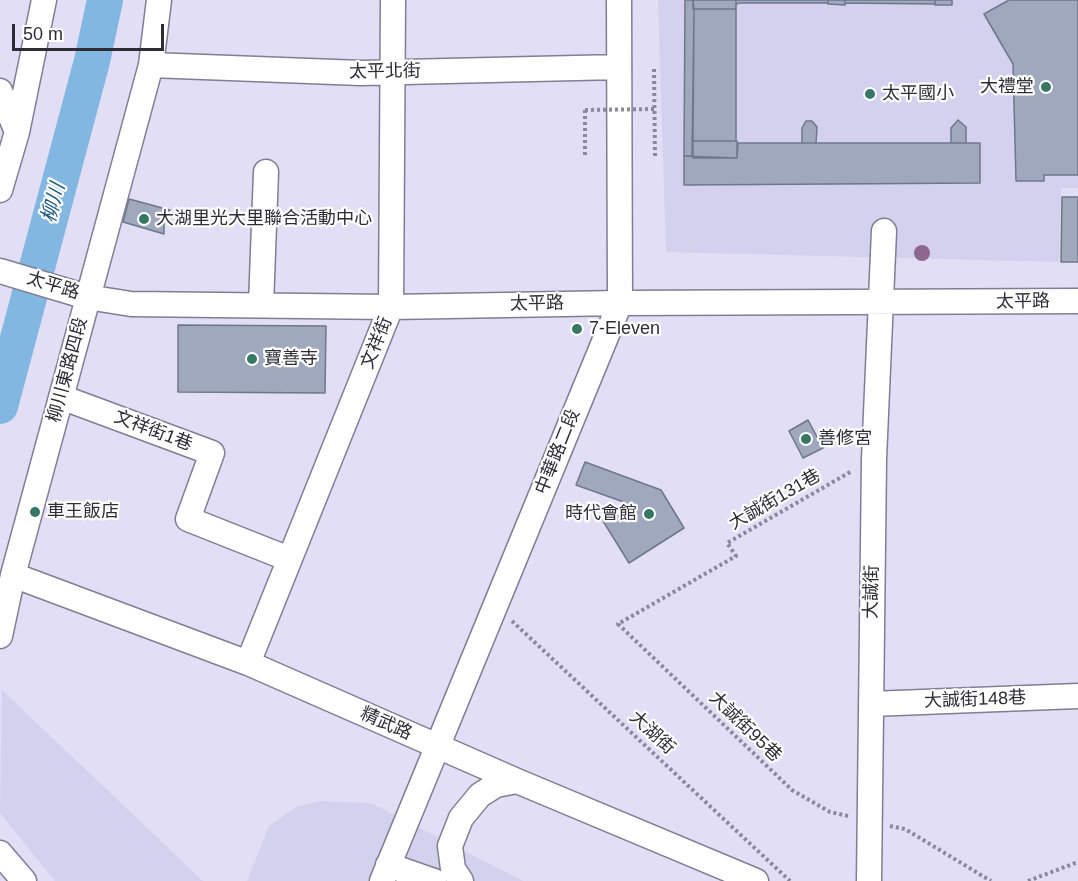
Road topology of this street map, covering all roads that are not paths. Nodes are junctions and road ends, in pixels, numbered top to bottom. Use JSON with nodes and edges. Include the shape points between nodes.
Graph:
{"nodes":[{"id":1,"x":44,"y":0,"type":"edge"},
{"id":2,"x":159,"y":0,"type":"edge"},
{"id":3,"x":393,"y":0,"type":"edge"},
{"id":4,"x":619,"y":0,"type":"edge"},
{"id":5,"x":151,"y":65,"type":"junction"},
{"id":6,"x":619,"y":68,"type":"junction"},
{"id":7,"x":392,"y":72,"type":"junction"},
{"id":8,"x":0,"y":91,"type":"edge"},
{"id":9,"x":17,"y":132,"type":"junction"},
{"id":10,"x":266,"y":172,"type":"dead end"},
{"id":11,"x":0,"y":190,"type":"edge"},
{"id":12,"x":884,"y":231,"type":"dead end"},
{"id":13,"x":2,"y":271,"type":"edge"},
{"id":14,"x":87,"y":297,"type":"junction"},
{"id":15,"x":1078,"y":301,"type":"edge"},
{"id":16,"x":620,"y":303,"type":"junction"},
{"id":17,"x":879,"y":303,"type":"junction"},
{"id":18,"x":261,"y":305,"type":"junction"},
{"id":19,"x":391,"y":307,"type":"junction"},
{"id":20,"x":61,"y":397,"type":"junction"},
{"id":21,"x":290,"y":559,"type":"junction"},
{"id":22,"x":13,"y":575,"type":"junction"},
{"id":23,"x":0,"y":636,"type":"edge"},
{"id":24,"x":248,"y":663,"type":"junction"},
{"id":25,"x":1078,"y":696,"type":"edge"},
{"id":26,"x":871,"y":704,"type":"junction"},
{"id":27,"x":437,"y":747,"type":"junction"},
{"id":28,"x":517,"y":781,"type":"junction"},
{"id":29,"x":0,"y":853,"type":"edge"},
{"id":30,"x":385,"y":873,"type":"edge"},
{"id":31,"x":24,"y":881,"type":"edge"},
{"id":32,"x":434,"y":881,"type":"edge"},
{"id":33,"x":461,"y":881,"type":"edge"},
{"id":34,"x":756,"y":881,"type":"edge"},
{"id":35,"x":869,"y":881,"type":"edge"}],
"edges":[{"from":1,"to":9,"type":"street"},
{"from":2,"to":5,"type":"street","name":"柳川東路四段"},
{"from":3,"to":7,"type":"street","name":"文祥街"},
{"from":4,"to":6,"type":"street","name":"中華路二段"},
{"from":5,"to":7,"type":"street","name":"太平北街"},
{"from":5,"to":14,"type":"street","name":"柳川東路四段"},
{"from":6,"to":7,"type":"street","name":"太平北街"},
{"from":6,"to":16,"type":"street","name":"中華路二段"},
{"from":7,"to":19,"type":"street","name":"文祥街"},
{"from":8,"to":9,"type":"street"},
{"from":9,"to":11,"type":"street"},
{"from":10,"to":18,"type":"street"},
{"from":12,"to":17,"type":"street","name":"大誠街"},
{"from":13,"to":14,"type":"street","name":"太平路"},
{"from":14,"to":18,"type":"street","name":"太平路","via":[[131,304]]},
{"from":14,"to":20,"type":"street","name":"柳川東路四段"},
{"from":15,"to":17,"type":"street","name":"太平路"},
{"from":16,"to":17,"type":"street","name":"太平路"},
{"from":16,"to":19,"type":"street","name":"太平路"},
{"from":16,"to":27,"type":"street","name":"中華路二段"},
{"from":17,"to":26,"type":"street","name":"大誠街"},
{"from":18,"to":19,"type":"street","name":"太平路"},
{"from":19,"to":21,"type":"street","name":"文祥街"},
{"from":20,"to":21,"type":"street","name":"文祥街1巷","via":[[212,453],[188,519]]},
{"from":20,"to":22,"type":"street","name":"柳川東路四段"},
{"from":21,"to":24,"type":"street","name":"文祥街"},
{"from":22,"to":23,"type":"street","name":"柳川東路四段"},
{"from":22,"to":24,"type":"street","name":"精武路"},
{"from":24,"to":27,"type":"street","name":"精武路"},
{"from":25,"to":26,"type":"street","name":"大誠街148巷"},
{"from":26,"to":35,"type":"street","name":"大誠街"},
{"from":27,"to":28,"type":"street","name":"精武路"},
{"from":27,"to":30,"type":"street","name":"中華路二段"},
{"from":28,"to":33,"type":"street","via":[[496,784],[480,795],[461,818],[450,846],[453,869]]},
{"from":28,"to":34,"type":"street","name":"精武路"},
{"from":29,"to":31,"type":"street"},
{"from":30,"to":32,"type":"street"}]}
